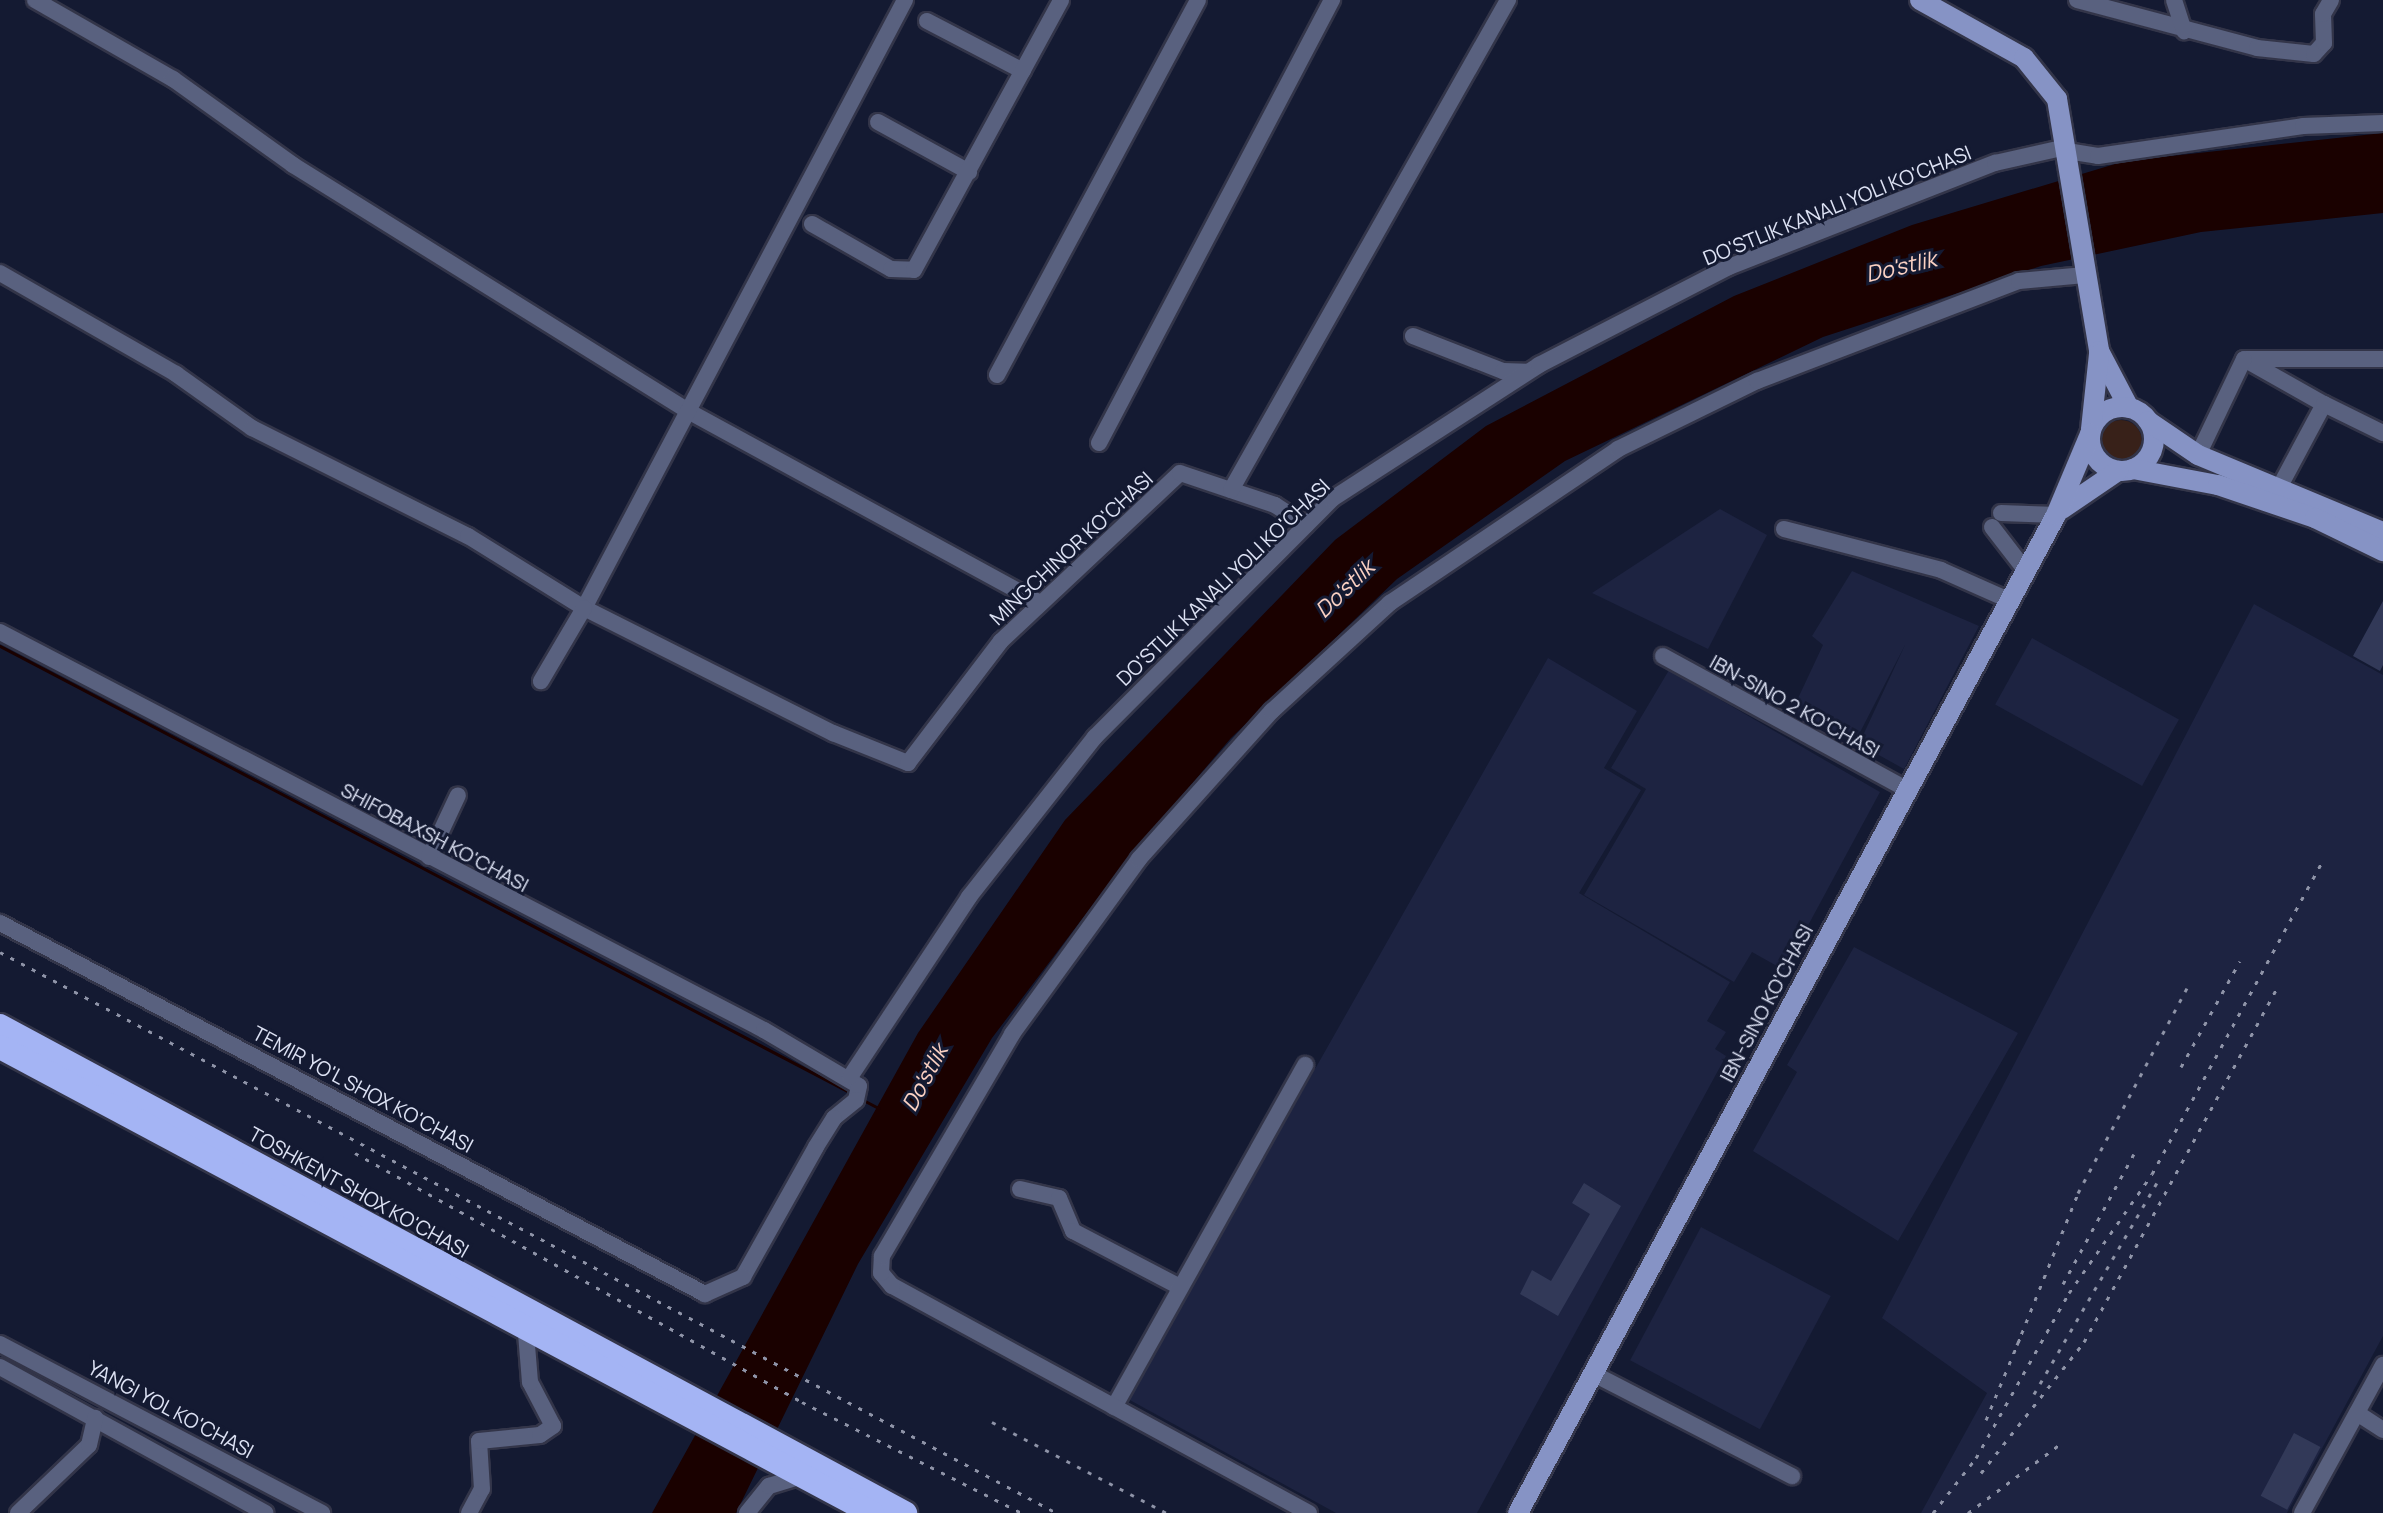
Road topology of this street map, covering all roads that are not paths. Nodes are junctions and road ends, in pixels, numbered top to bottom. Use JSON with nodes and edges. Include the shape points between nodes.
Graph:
{"nodes":[{"id":1,"x":35,"y":0,"type":"edge"},
{"id":2,"x":905,"y":0,"type":"edge"},
{"id":3,"x":1061,"y":0,"type":"edge"},
{"id":4,"x":1198,"y":0,"type":"edge"},
{"id":5,"x":1332,"y":0,"type":"edge"},
{"id":6,"x":1508,"y":0,"type":"edge"},
{"id":7,"x":1920,"y":0,"type":"edge"},
{"id":8,"x":2077,"y":0,"type":"edge"},
{"id":9,"x":2174,"y":0,"type":"edge"},
{"id":10,"x":2331,"y":0,"type":"edge"},
{"id":11,"x":927,"y":21,"type":"dead end"},
{"id":12,"x":2184,"y":31,"type":"junction"},
{"id":13,"x":1023,"y":71,"type":"junction"},
{"id":14,"x":878,"y":122,"type":"dead end"},
{"id":15,"x":2383,"y":123,"type":"edge"},
{"id":16,"x":2068,"y":154,"type":"junction"},
{"id":17,"x":969,"y":172,"type":"junction"},
{"id":18,"x":812,"y":224,"type":"dead end"},
{"id":19,"x":2085,"y":272,"type":"junction"},
{"id":20,"x":0,"y":273,"type":"edge"},
{"id":21,"x":1413,"y":336,"type":"dead end"},
{"id":22,"x":2099,"y":351,"type":"junction"},
{"id":23,"x":2244,"y":359,"type":"junction"},
{"id":24,"x":2383,"y":359,"type":"edge"},
{"id":25,"x":1527,"y":372,"type":"junction"},
{"id":26,"x":997,"y":375,"type":"dead end"},
{"id":27,"x":2324,"y":404,"type":"junction"},
{"id":28,"x":2129,"y":408,"type":"junction"},
{"id":29,"x":688,"y":411,"type":"junction"},
{"id":30,"x":2148,"y":421,"type":"junction"},
{"id":31,"x":2090,"y":432,"type":"junction"},
{"id":32,"x":2383,"y":433,"type":"edge"},
{"id":33,"x":1099,"y":443,"type":"dead end"},
{"id":34,"x":2198,"y":455,"type":"junction"},
{"id":35,"x":2125,"y":470,"type":"junction"},
{"id":36,"x":2280,"y":486,"type":"junction"},
{"id":37,"x":1231,"y":490,"type":"junction"},
{"id":38,"x":2056,"y":515,"type":"junction"},
{"id":39,"x":1306,"y":525,"type":"junction"},
{"id":40,"x":1784,"y":529,"type":"dead end"},
{"id":41,"x":2383,"y":532,"type":"edge"},
{"id":42,"x":2383,"y":551,"type":"edge"},
{"id":43,"x":2026,"y":571,"type":"junction"},
{"id":44,"x":2011,"y":601,"type":"junction"},
{"id":45,"x":1038,"y":602,"type":"junction"},
{"id":46,"x":584,"y":608,"type":"junction"},
{"id":47,"x":0,"y":632,"type":"edge"},
{"id":48,"x":1663,"y":656,"type":"dead end"},
{"id":49,"x":541,"y":681,"type":"dead end"},
{"id":50,"x":1908,"y":790,"type":"junction"},
{"id":51,"x":458,"y":795,"type":"dead end"},
{"id":52,"x":429,"y":857,"type":"junction"},
{"id":53,"x":0,"y":923,"type":"edge"},
{"id":54,"x":0,"y":1026,"type":"edge"},
{"id":55,"x":0,"y":1047,"type":"edge"},
{"id":56,"x":1305,"y":1065,"type":"dead end"},
{"id":57,"x":850,"y":1077,"type":"junction"},
{"id":58,"x":1020,"y":1189,"type":"dead end"},
{"id":59,"x":1180,"y":1287,"type":"junction"},
{"id":60,"x":526,"y":1333,"type":"junction"},
{"id":61,"x":0,"y":1344,"type":"edge"},
{"id":62,"x":2383,"y":1365,"type":"edge"},
{"id":63,"x":0,"y":1367,"type":"edge"},
{"id":64,"x":1594,"y":1374,"type":"junction"},
{"id":65,"x":93,"y":1389,"type":"junction"},
{"id":66,"x":691,"y":1406,"type":"junction"},
{"id":67,"x":1114,"y":1407,"type":"junction"},
{"id":68,"x":2357,"y":1413,"type":"junction"},
{"id":69,"x":89,"y":1414,"type":"junction"},
{"id":70,"x":2383,"y":1430,"type":"edge"},
{"id":71,"x":776,"y":1452,"type":"junction"},
{"id":72,"x":801,"y":1476,"type":"junction"},
{"id":73,"x":1792,"y":1476,"type":"dead end"},
{"id":74,"x":18,"y":1513,"type":"edge"},
{"id":75,"x":266,"y":1513,"type":"edge"},
{"id":76,"x":322,"y":1513,"type":"edge"},
{"id":77,"x":469,"y":1513,"type":"edge"},
{"id":78,"x":747,"y":1513,"type":"edge"},
{"id":79,"x":872,"y":1513,"type":"edge"},
{"id":80,"x":905,"y":1513,"type":"edge"},
{"id":81,"x":1309,"y":1513,"type":"edge"},
{"id":82,"x":1518,"y":1513,"type":"edge"},
{"id":83,"x":2302,"y":1513,"type":"edge"}],
"edges":[{"from":1,"to":29,"type":"street","via":[[173,79],[293,165]]},
{"from":2,"to":29,"type":"street"},
{"from":3,"to":13,"type":"street"},
{"from":4,"to":26,"type":"street"},
{"from":5,"to":33,"type":"street"},
{"from":6,"to":37,"type":"street"},
{"from":7,"to":16,"type":"main road","via":[[2033,66],[2057,99]]},
{"from":8,"to":12,"type":"street"},
{"from":9,"to":12,"type":"street"},
{"from":10,"to":12,"type":"street","via":[[2323,14],[2324,43],[2314,54]]},
{"from":11,"to":13,"type":"street"},
{"from":13,"to":17,"type":"street"},
{"from":14,"to":17,"type":"street"},
{"from":15,"to":16,"type":"street","name":"DO'STLIK KANALI YOLI KO'CHASI","via":[[2303,126],[2098,156]]},
{"from":16,"to":19,"type":"main road"},
{"from":16,"to":25,"type":"street","name":"DO'STLIK KANALI YOLI KO'CHASI","via":[[1995,163],[1729,267]]},
{"from":17,"to":18,"type":"street","via":[[914,270],[891,269]]},
{"from":19,"to":22,"type":"main road"},
{"from":19,"to":67,"type":"street","via":[[2019,281],[1757,381],[1618,449],[1390,603],[1272,711],[1139,859],[1012,1034],[882,1256],[881,1273],[892,1286]]},
{"from":20,"to":46,"type":"street","via":[[176,374],[252,428],[468,536]]},
{"from":21,"to":25,"type":"street","via":[[1491,367]]},
{"from":22,"to":28,"type":"main road"},
{"from":22,"to":31,"type":"main road","name":"IBN-SINO KO'CHASI"},
{"from":23,"to":24,"type":"street"},
{"from":23,"to":27,"type":"street"},
{"from":23,"to":34,"type":"street"},
{"from":25,"to":39,"type":"street","name":"DO'STLIK KANALI YOLI KO'CHASI","via":[[1439,426]]},
{"from":27,"to":32,"type":"street"},
{"from":27,"to":36,"type":"street"},
{"from":28,"to":30,"type":"main road"},
{"from":28,"to":31,"type":"main road","via":[[2106,411]]},
{"from":29,"to":45,"type":"street"},
{"from":29,"to":46,"type":"street"},
{"from":30,"to":34,"type":"main road"},
{"from":30,"to":35,"type":"main road","via":[[2150,454]]},
{"from":31,"to":35,"type":"main road","via":[[2093,454]]},
{"from":31,"to":38,"type":"main road","name":"IBN-SINO KO'CHASI"},
{"from":34,"to":36,"type":"main road"},
{"from":35,"to":38,"type":"main road","via":[[2080,492]]},
{"from":35,"to":42,"type":"main road","via":[[2218,485],[2315,518]]},
{"from":36,"to":41,"type":"main road"},
{"from":37,"to":39,"type":"street","name":"MINGCHINOR KO'CHASI"},
{"from":37,"to":45,"type":"street","name":"MINGCHINOR KO'CHASI","via":[[1180,473]]},
{"from":38,"to":43,"type":"main road","name":"IBN-SINO KO'CHASI"},
{"from":38,"to":43,"type":"street","via":[[1997,520]]},
{"from":39,"to":57,"type":"street","name":"DO'STLIK KANALI YOLI KO'CHASI","via":[[1095,737],[1036,808],[969,897]]},
{"from":40,"to":44,"type":"street","via":[[1941,570]]},
{"from":43,"to":44,"type":"main road","name":"IBN-SINO KO'CHASI"},
{"from":44,"to":50,"type":"main road","name":"IBN-SINO KO'CHASI"},
{"from":45,"to":46,"type":"street","name":"MINGCHINOR KO'CHASI","via":[[908,763],[833,733]]},
{"from":46,"to":49,"type":"street"},
{"from":47,"to":52,"type":"street","name":"SHIFOBAXSH KO'CHASI"},
{"from":48,"to":50,"type":"street","name":"IBN-SINO 2 KO'CHASI"},
{"from":50,"to":64,"type":"main road","name":"IBN-SINO KO'CHASI"},
{"from":51,"to":52,"type":"street"},
{"from":52,"to":57,"type":"street","name":"SHIFOBAXSH KO'CHASI"},
{"from":53,"to":57,"type":"street","name":"TEMIR YO'L SHOX KO'CHASI","via":[[705,1294],[743,1277],[834,1118],[856,1100],[859,1086]]},
{"from":54,"to":66,"type":"highway","name":"TOSHKENT SHOX KO'CHASI"},
{"from":55,"to":60,"type":"highway"},
{"from":56,"to":59,"type":"street"},
{"from":58,"to":59,"type":"street","via":[[1059,1198],[1073,1231]]},
{"from":59,"to":67,"type":"street"},
{"from":60,"to":66,"type":"highway"},
{"from":60,"to":77,"type":"street","via":[[530,1382],[553,1426],[540,1435],[479,1441],[482,1489]]},
{"from":61,"to":65,"type":"street","name":"YANGI YOL KO'CHASI"},
{"from":62,"to":68,"type":"street"},
{"from":63,"to":69,"type":"street"},
{"from":64,"to":73,"type":"street"},
{"from":64,"to":82,"type":"main road","name":"IBN-SINO KO'CHASI"},
{"from":65,"to":69,"type":"street"},
{"from":65,"to":76,"type":"street","name":"YANGI YOL KO'CHASI"},
{"from":66,"to":71,"type":"highway"},
{"from":67,"to":81,"type":"street"},
{"from":68,"to":70,"type":"street"},
{"from":68,"to":83,"type":"street"},
{"from":69,"to":74,"type":"street","via":[[89,1445]]},
{"from":69,"to":75,"type":"street"},
{"from":71,"to":72,"type":"highway"},
{"from":71,"to":80,"type":"highway"},
{"from":72,"to":78,"type":"street","via":[[769,1486]]},
{"from":72,"to":79,"type":"highway"}]}
